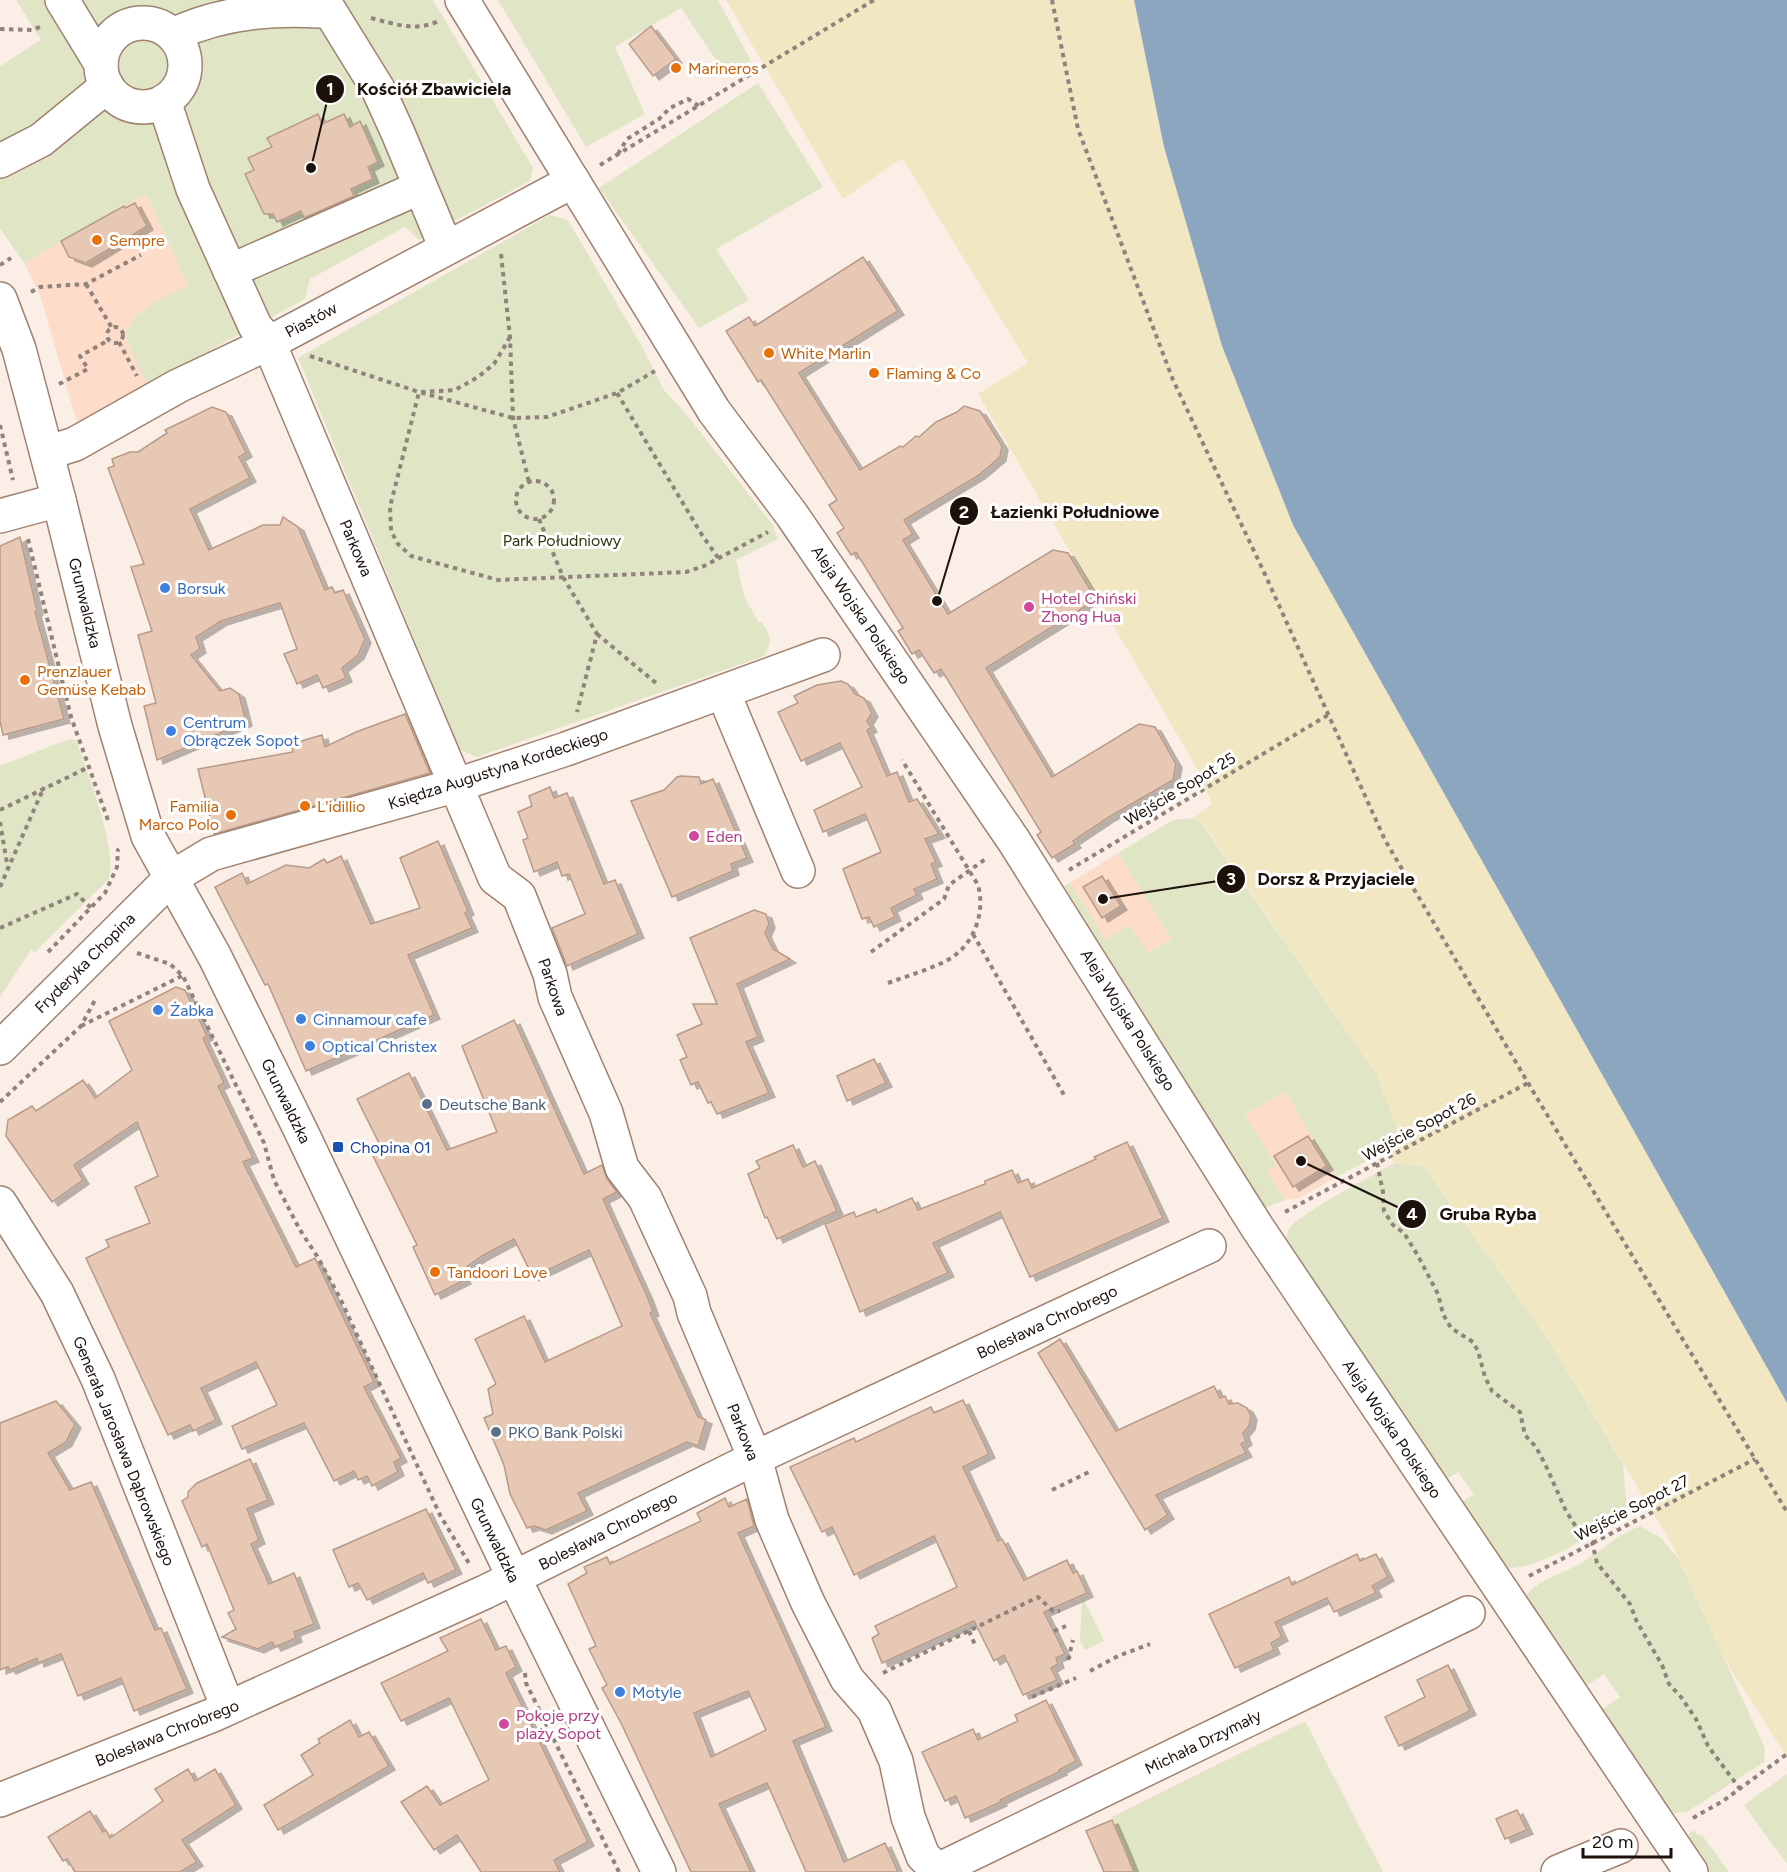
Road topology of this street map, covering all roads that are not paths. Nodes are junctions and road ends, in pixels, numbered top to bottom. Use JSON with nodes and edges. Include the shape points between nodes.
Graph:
{"nodes":[{"id":1,"x":465,"y":4,"type":"edge"},
{"id":2,"x":65,"y":5,"type":"edge"},
{"id":3,"x":324,"y":8,"type":"edge"},
{"id":4,"x":161,"y":14,"type":"edge"},
{"id":5,"x":104,"y":75,"type":"junction"},
{"id":6,"x":164,"y":101,"type":"junction"},
{"id":7,"x":0,"y":161,"type":"edge"},
{"id":8,"x":579,"y":172,"type":"junction"},
{"id":9,"x":405,"y":194,"type":"dead end"},
{"id":10,"x":453,"y":244,"type":"junction"},
{"id":11,"x":230,"y":271,"type":"junction"},
{"id":12,"x":15,"y":295,"type":"edge"},
{"id":13,"x":269,"y":343,"type":"junction"},
{"id":14,"x":47,"y":453,"type":"junction"},
{"id":15,"x":59,"y":500,"type":"junction"},
{"id":16,"x":13,"y":524,"type":"edge"},
{"id":17,"x":823,"y":655,"type":"dead end"},
{"id":18,"x":723,"y":692,"type":"junction"},
{"id":19,"x":457,"y":785,"type":"junction"},
{"id":20,"x":798,"y":871,"type":"dead end"},
{"id":21,"x":171,"y":878,"type":"junction"},
{"id":22,"x":0,"y":1048,"type":"edge"},
{"id":23,"x":0,"y":1203,"type":"edge"},
{"id":24,"x":1209,"y":1246,"type":"dead end"},
{"id":25,"x":755,"y":1458,"type":"junction"},
{"id":26,"x":514,"y":1578,"type":"junction"},
{"id":27,"x":1468,"y":1613,"type":"dead end"},
{"id":28,"x":228,"y":1708,"type":"junction"},
{"id":29,"x":0,"y":1800,"type":"edge"},
{"id":30,"x":1621,"y":1846,"type":"dead end"},
{"id":31,"x":939,"y":1871,"type":"edge"},
{"id":32,"x":659,"y":1872,"type":"edge"},
{"id":33,"x":1558,"y":1872,"type":"edge"},
{"id":34,"x":1692,"y":1872,"type":"edge"}],
"edges":[{"from":1,"to":8,"type":"street","name":"Aleja Wojska Polskiego"},
{"from":2,"to":5,"type":"street"},
{"from":3,"to":4,"type":"street","via":[[238,14],[197,24]]},
{"from":3,"to":10,"type":"street","via":[[378,89]]},
{"from":4,"to":5,"type":"street","via":[[147,23],[119,31],[106,45]]},
{"from":4,"to":6,"type":"street","via":[[183,51],[185,70],[178,88]]},
{"from":5,"to":6,"type":"street","via":[[120,99],[147,107]]},
{"from":5,"to":7,"type":"street","via":[[41,140]]},
{"from":6,"to":11,"type":"street","name":"Parkowa","via":[[193,189]]},
{"from":8,"to":10,"type":"street","name":"Piastów"},
{"from":8,"to":34,"type":"street","name":"Aleja Wojska Polskiego","via":[[680,357],[714,411],[792,515],[1044,885],[1257,1227]]},
{"from":9,"to":11,"type":"street"},
{"from":10,"to":13,"type":"street","name":"Piastów"},
{"from":11,"to":13,"type":"street","name":"Parkowa","via":[[255,326]]},
{"from":12,"to":14,"type":"street","name":"Grunwaldzka","via":[[19,349]]},
{"from":13,"to":14,"type":"street","name":"Piastów","via":[[178,386],[75,444]]},
{"from":13,"to":19,"type":"street","name":"Parkowa"},
{"from":14,"to":15,"type":"street","name":"Grunwaldzka"},
{"from":15,"to":16,"type":"street"},
{"from":15,"to":21,"type":"street","name":"Grunwaldzka","via":[[114,726],[148,836]]},
{"from":17,"to":18,"type":"street","name":"Księdza Augustyna Kordeckiego"},
{"from":18,"to":19,"type":"street","name":"Księdza Augustyna Kordeckiego"},
{"from":18,"to":20,"type":"street"},
{"from":19,"to":21,"type":"street","name":"Księdza Augustyna Kordeckiego","via":[[212,854]]},
{"from":19,"to":25,"type":"street","name":"Parkowa","via":[[495,878],[519,896],[550,974],[555,997],[606,1113],[622,1168],[645,1198],[690,1296],[698,1324]]},
{"from":21,"to":22,"type":"street","name":"Fryderyka Chopina"},
{"from":21,"to":26,"type":"street","name":"Grunwaldzka","via":[[215,957],[295,1120]]},
{"from":23,"to":28,"type":"street","name":"Generała Jarosława Dąbrowskiego","via":[[57,1293],[98,1379]]},
{"from":24,"to":25,"type":"street","name":"Bolesława Chrobrego"},
{"from":25,"to":26,"type":"street","name":"Bolesława Chrobrego"},
{"from":25,"to":31,"type":"street","name":"Parkowa","via":[[772,1520],[804,1593],[847,1679],[874,1710],[893,1754],[908,1817],[923,1856]]},
{"from":26,"to":28,"type":"street","name":"Bolesława Chrobrego"},
{"from":26,"to":32,"type":"street","name":"Grunwaldzka"},
{"from":27,"to":31,"type":"street","name":"Michała Drzymały"},
{"from":28,"to":29,"type":"street","name":"Bolesława Chrobrego"},
{"from":30,"to":33,"type":"street"}]}
